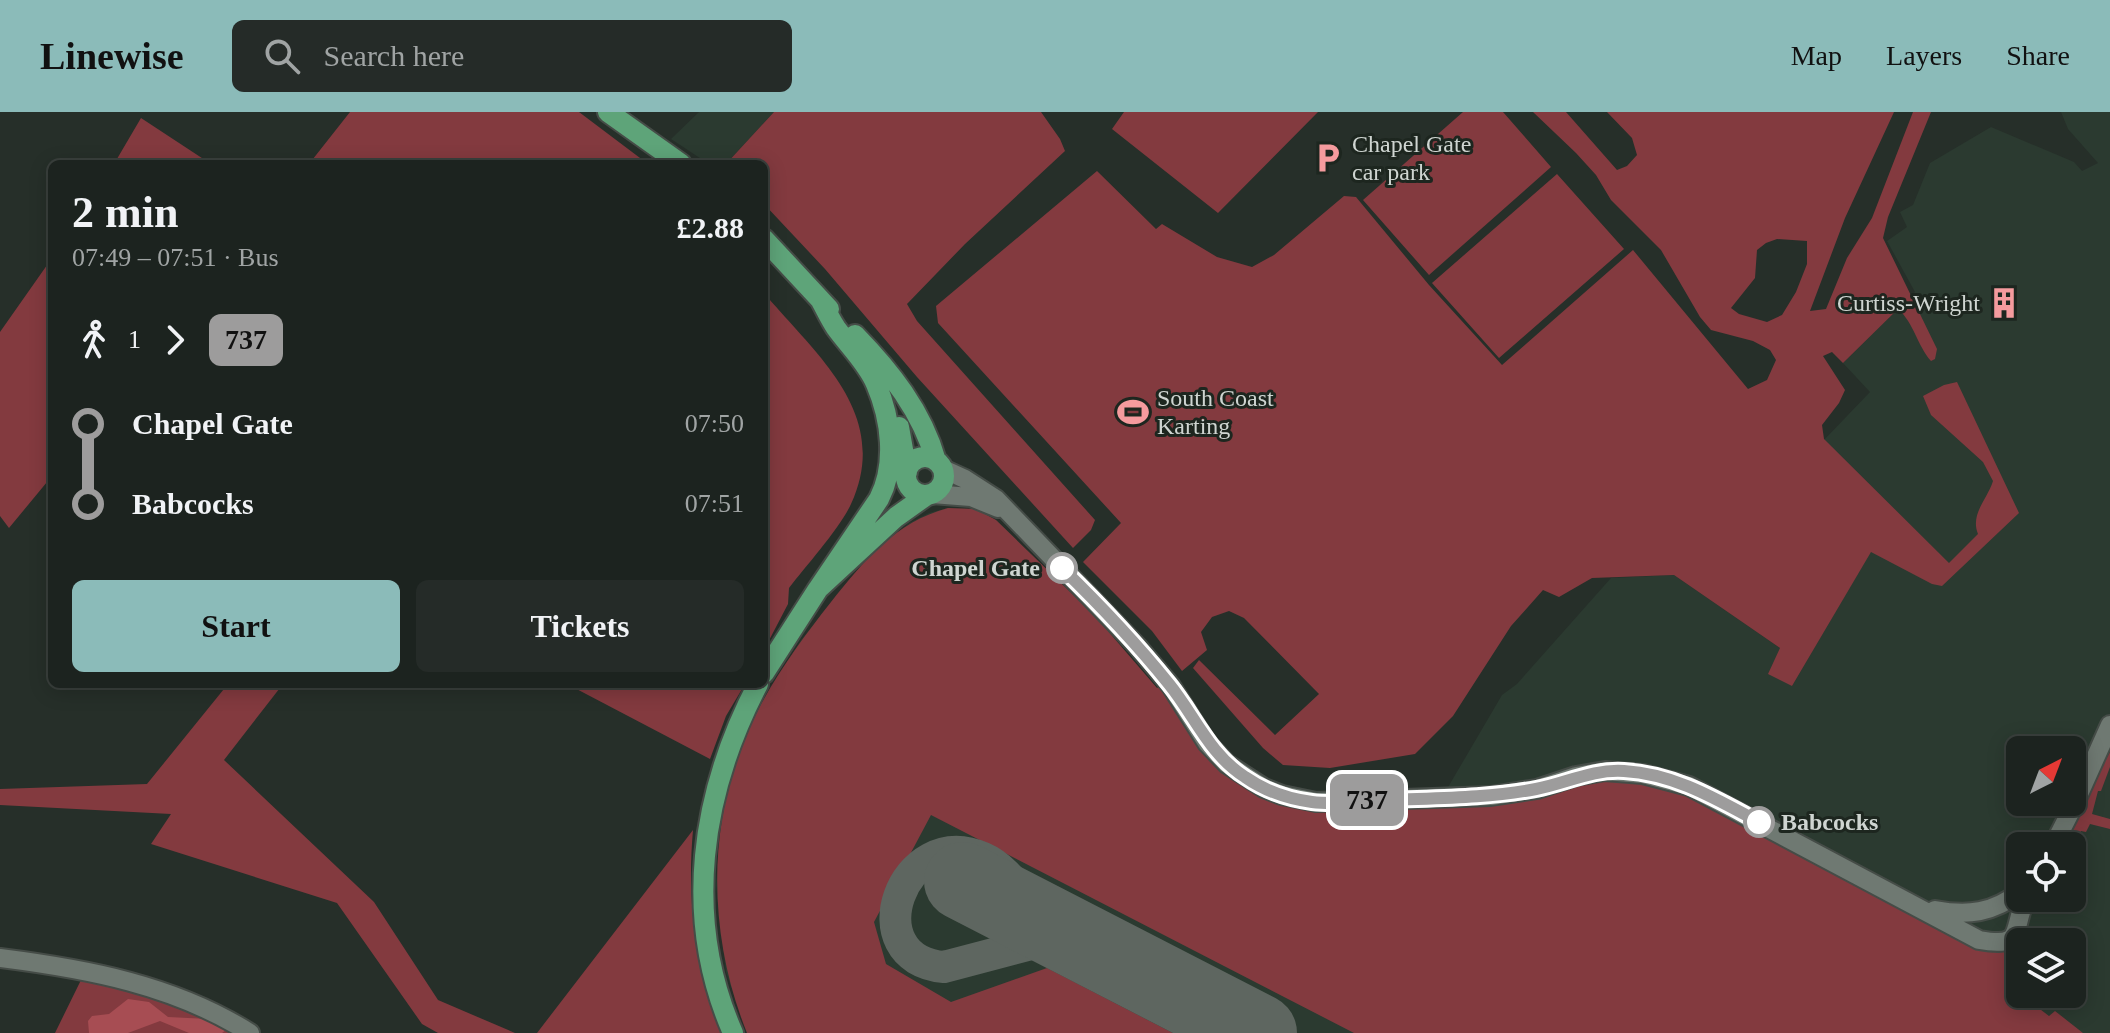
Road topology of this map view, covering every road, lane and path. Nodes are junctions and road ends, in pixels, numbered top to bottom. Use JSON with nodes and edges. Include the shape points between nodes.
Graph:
{"nodes":[{"id":1,"x":608,"y":112,"type":"edge"},
{"id":2,"x":675,"y":160,"type":"edge"},
{"id":3,"x":768,"y":243,"type":"edge"},
{"id":4,"x":821,"y":301,"type":"junction"},
{"id":5,"x":839,"y":320,"type":"junction"},
{"id":6,"x":940,"y":465,"type":"junction"},
{"id":7,"x":906,"y":475,"type":"junction"},
{"id":8,"x":929,"y":495,"type":"junction"},
{"id":9,"x":1008,"y":512,"type":"junction"},
{"id":10,"x":842,"y":564,"type":"junction"},
{"id":11,"x":818,"y":589,"type":"junction"},
{"id":12,"x":768,"y":667,"type":"edge"},
{"id":13,"x":756,"y":688,"type":"edge"},
{"id":14,"x":2110,"y":727,"type":"edge"},
{"id":15,"x":2060,"y":832,"type":"edge"},
{"id":16,"x":2006,"y":901,"type":"edge"},
{"id":17,"x":1916,"y":905,"type":"junction"},
{"id":18,"x":1994,"y":908,"type":"junction"},
{"id":19,"x":2022,"y":912,"type":"edge"},
{"id":20,"x":2018,"y":923,"type":"junction"},
{"id":21,"x":1992,"y":942,"type":"junction"},
{"id":22,"x":0,"y":958,"type":"edge"},
{"id":23,"x":250,"y":1033,"type":"edge"},
{"id":24,"x":733,"y":1033,"type":"edge"}],
"edges":[{"from":1,"to":2,"type":"main road"},
{"from":3,"to":4,"type":"main road"},
{"from":4,"to":5,"type":"main road"},
{"from":4,"to":11,"type":"main road","via":[[875,382],[891,448],[886,486]]},
{"from":5,"to":6,"type":"main road","via":[[894,377]]},
{"from":5,"to":7,"type":"main road","via":[[886,388]]},
{"from":6,"to":7,"type":"main road","via":[[918,459]]},
{"from":6,"to":8,"type":"main road","via":[[943,483]]},
{"from":6,"to":9,"type":"street","via":[[986,491]]},
{"from":7,"to":8,"type":"main road","via":[[911,489]]},
{"from":7,"to":10,"type":"main road"},
{"from":8,"to":9,"type":"street","via":[[971,497]]},
{"from":8,"to":10,"type":"main road"},
{"from":9,"to":17,"type":"street","via":[[1138,647],[1227,764],[1282,795],[1316,802],[1433,798],[1506,794],[1605,771],[1662,777],[1718,799]]},
{"from":10,"to":11,"type":"main road"},
{"from":11,"to":12,"type":"main road"},
{"from":13,"to":24,"type":"main road","via":[[718,781],[705,853],[709,953]]},
{"from":14,"to":15,"type":"street"},
{"from":16,"to":18,"type":"street"},
{"from":17,"to":18,"type":"street","via":[[1951,913]]},
{"from":17,"to":21,"type":"street"},
{"from":18,"to":20,"type":"street","via":[[2009,910]]},
{"from":18,"to":21,"type":"street","via":[[1983,918],[1982,929]]},
{"from":19,"to":20,"type":"street"},
{"from":20,"to":21,"type":"street","via":[[2011,940]]},
{"from":22,"to":23,"type":"street","via":[[151,987]]}]}
